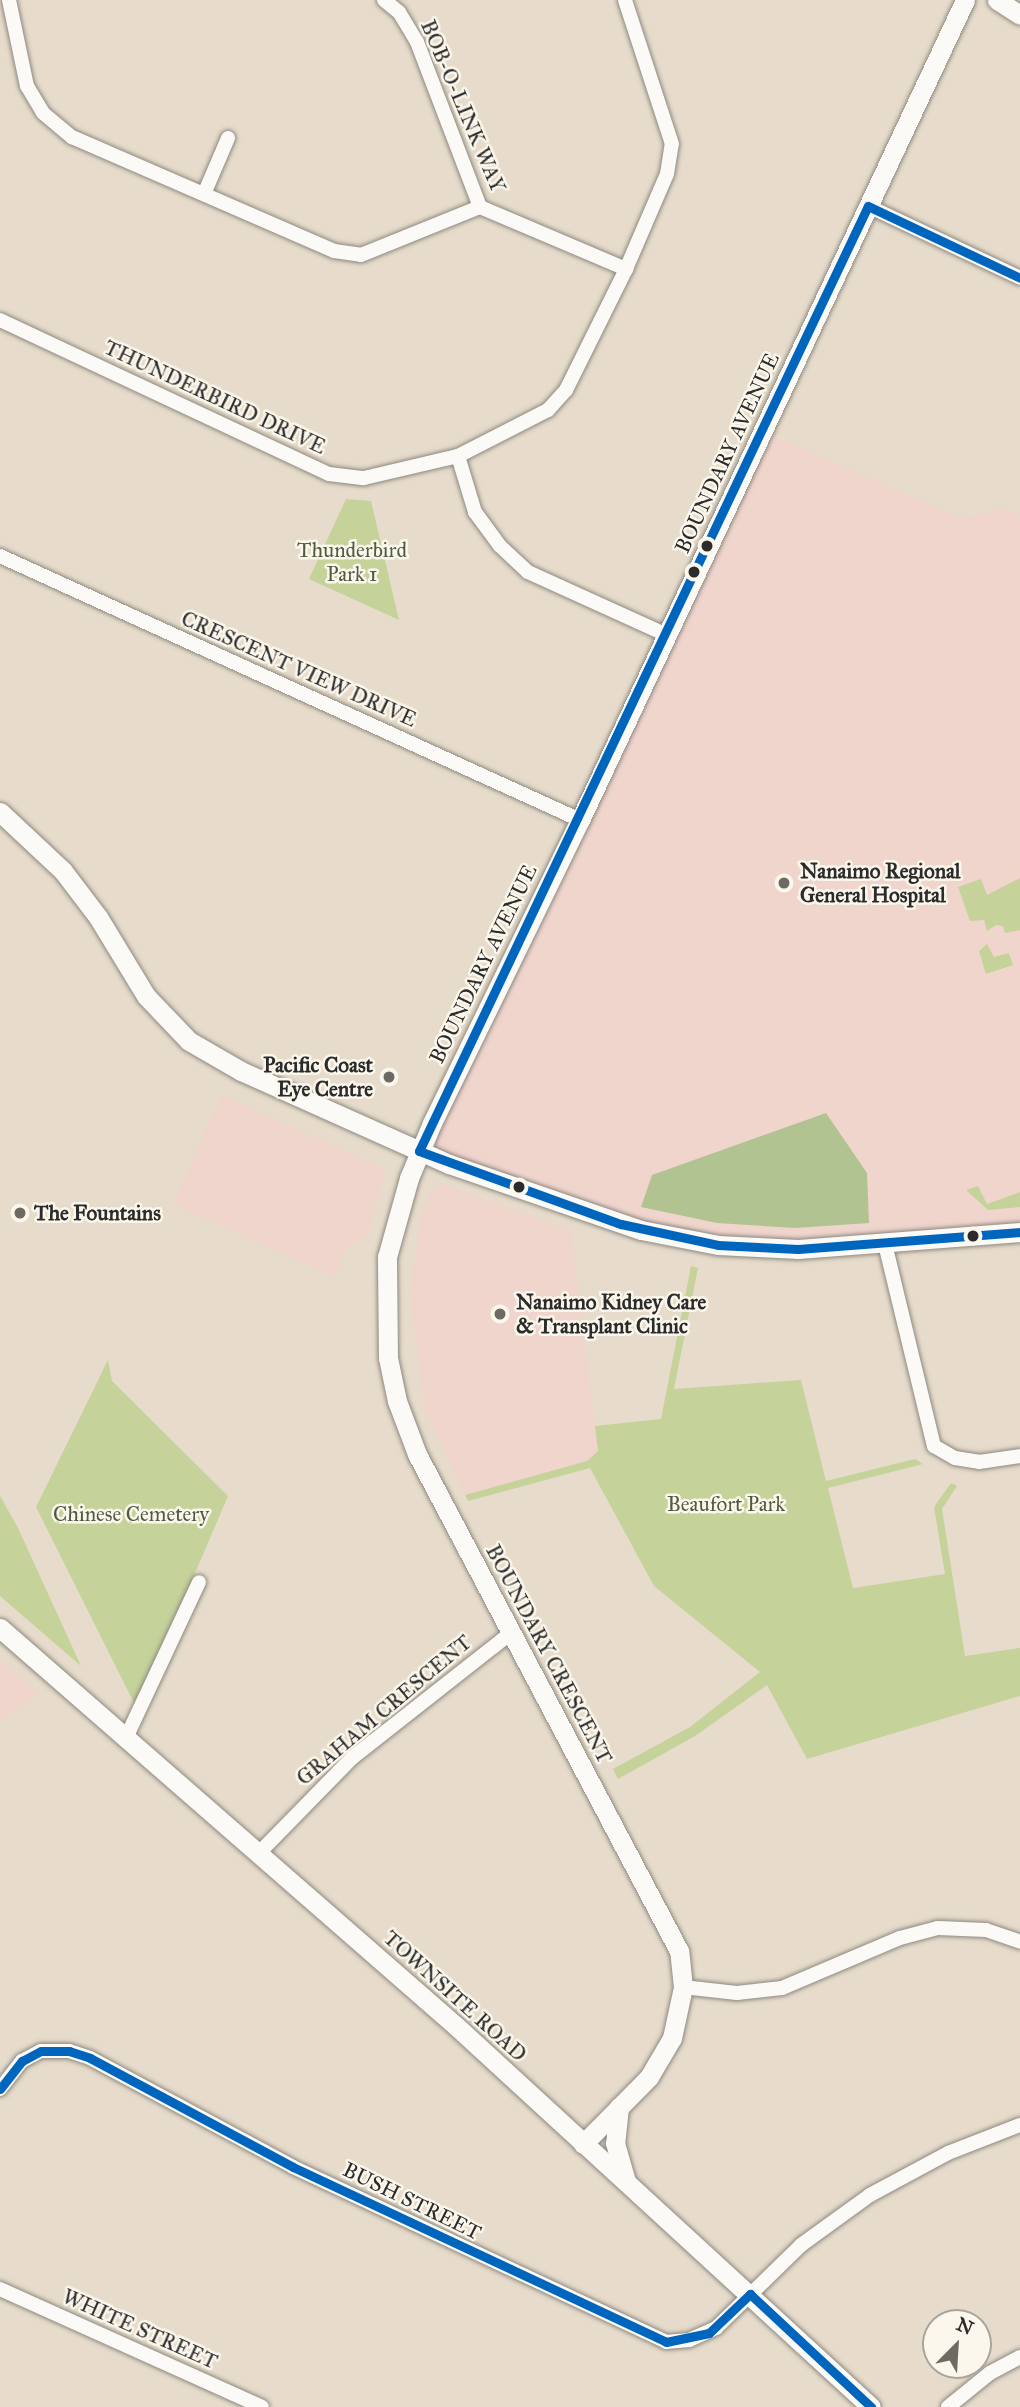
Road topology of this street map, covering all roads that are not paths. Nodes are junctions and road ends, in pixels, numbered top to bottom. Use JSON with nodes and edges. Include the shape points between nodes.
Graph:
{"nodes":[{"id":1,"x":9,"y":0,"type":"edge"},
{"id":2,"x":384,"y":0,"type":"edge"},
{"id":3,"x":625,"y":0,"type":"edge"},
{"id":4,"x":965,"y":0,"type":"edge"},
{"id":5,"x":997,"y":0,"type":"edge"},
{"id":6,"x":1020,"y":15,"type":"edge"},
{"id":7,"x":228,"y":138,"type":"dead end"},
{"id":8,"x":204,"y":194,"type":"junction"},
{"id":9,"x":868,"y":206,"type":"junction"},
{"id":10,"x":480,"y":208,"type":"junction"},
{"id":11,"x":626,"y":269,"type":"junction"},
{"id":12,"x":1020,"y":278,"type":"edge"},
{"id":13,"x":0,"y":320,"type":"edge"},
{"id":14,"x":458,"y":456,"type":"junction"},
{"id":15,"x":0,"y":556,"type":"edge"},
{"id":16,"x":667,"y":635,"type":"junction"},
{"id":17,"x":0,"y":812,"type":"edge"},
{"id":18,"x":580,"y":820,"type":"junction"},
{"id":19,"x":419,"y":1151,"type":"junction"},
{"id":20,"x":1020,"y":1232,"type":"edge"},
{"id":21,"x":885,"y":1244,"type":"junction"},
{"id":22,"x":1020,"y":1456,"type":"edge"},
{"id":23,"x":199,"y":1582,"type":"dead end"},
{"id":24,"x":0,"y":1628,"type":"edge"},
{"id":25,"x":511,"y":1633,"type":"junction"},
{"id":26,"x":126,"y":1738,"type":"junction"},
{"id":27,"x":259,"y":1853,"type":"junction"},
{"id":28,"x":1020,"y":1942,"type":"edge"},
{"id":29,"x":683,"y":1987,"type":"junction"},
{"id":30,"x":0,"y":2089,"type":"edge"},
{"id":31,"x":619,"y":2107,"type":"junction"},
{"id":32,"x":1020,"y":2125,"type":"edge"},
{"id":33,"x":583,"y":2144,"type":"junction"},
{"id":34,"x":627,"y":2183,"type":"junction"},
{"id":35,"x":0,"y":2289,"type":"edge"},
{"id":36,"x":750,"y":2294,"type":"junction"},
{"id":37,"x":1020,"y":2357,"type":"edge"},
{"id":38,"x":262,"y":2407,"type":"edge"},
{"id":39,"x":871,"y":2407,"type":"edge"},
{"id":40,"x":948,"y":2407,"type":"edge"}],
"edges":[{"from":1,"to":8,"type":"street","via":[[27,86],[43,113],[72,137]]},
{"from":2,"to":10,"type":"street","name":"BOB-O-LINK WAY","via":[[399,12],[417,42]]},
{"from":3,"to":11,"type":"street","name":"THUNDERBIRD DRIVE","via":[[672,144],[667,174]]},
{"from":4,"to":9,"type":"street","name":"BOUNDARY AVENUE"},
{"from":5,"to":6,"type":"street"},
{"from":7,"to":8,"type":"street"},
{"from":8,"to":10,"type":"street","via":[[334,251],[361,255]]},
{"from":9,"to":12,"type":"street"},
{"from":9,"to":16,"type":"street","name":"BOUNDARY AVENUE"},
{"from":10,"to":11,"type":"street","name":"BOB-O-LINK WAY"},
{"from":11,"to":14,"type":"street","name":"THUNDERBIRD DRIVE","via":[[566,390],[548,410]]},
{"from":13,"to":14,"type":"street","name":"THUNDERBIRD DRIVE","via":[[329,474],[364,478]]},
{"from":14,"to":16,"type":"street","via":[[475,512],[499,546],[528,572]]},
{"from":15,"to":18,"type":"street","name":"CRESCENT VIEW DRIVE"},
{"from":16,"to":18,"type":"street","name":"BOUNDARY AVENUE"},
{"from":17,"to":19,"type":"street","via":[[50,857],[82,894],[146,996],[180,1034],[222,1061]]},
{"from":18,"to":19,"type":"street","name":"BOUNDARY AVENUE"},
{"from":19,"to":21,"type":"street","via":[[621,1224],[683,1239],[753,1248]]},
{"from":19,"to":25,"type":"street","name":"BOUNDARY CRESCENT","via":[[387,1257],[384,1322],[391,1377],[417,1454]]},
{"from":20,"to":21,"type":"street"},
{"from":21,"to":22,"type":"street","via":[[934,1446],[955,1458],[979,1462]]},
{"from":23,"to":26,"type":"street"},
{"from":24,"to":26,"type":"street","name":"TOWNSITE ROAD"},
{"from":25,"to":27,"type":"street","name":"GRAHAM CRESCENT","via":[[352,1759]]},
{"from":25,"to":29,"type":"street","name":"BOUNDARY CRESCENT","via":[[671,1930]]},
{"from":26,"to":27,"type":"street","name":"TOWNSITE ROAD"},
{"from":27,"to":33,"type":"street","name":"TOWNSITE ROAD"},
{"from":28,"to":29,"type":"street","via":[[986,1930],[938,1928],[900,1938],[782,1988],[737,1993]]},
{"from":29,"to":31,"type":"street","name":"BOUNDARY CRESCENT","via":[[672,2038],[662,2059]]},
{"from":30,"to":36,"type":"street","name":"BUSH STREET","via":[[22,2060],[53,2049],[90,2058],[226,2134],[652,2338],[677,2342],[709,2333]]},
{"from":31,"to":33,"type":"street","name":"BOUNDARY CRESCENT"},
{"from":31,"to":34,"type":"street","via":[[615,2143]]},
{"from":32,"to":36,"type":"street","name":"BUSH STREET","via":[[948,2153],[870,2195],[802,2245]]},
{"from":33,"to":34,"type":"street","name":"TOWNSITE ROAD"},
{"from":34,"to":36,"type":"street","name":"TOWNSITE ROAD"},
{"from":35,"to":38,"type":"street","name":"WHITE STREET"},
{"from":36,"to":39,"type":"street","name":"TOWNSITE ROAD"},
{"from":37,"to":40,"type":"street","via":[[990,2373]]}]}
